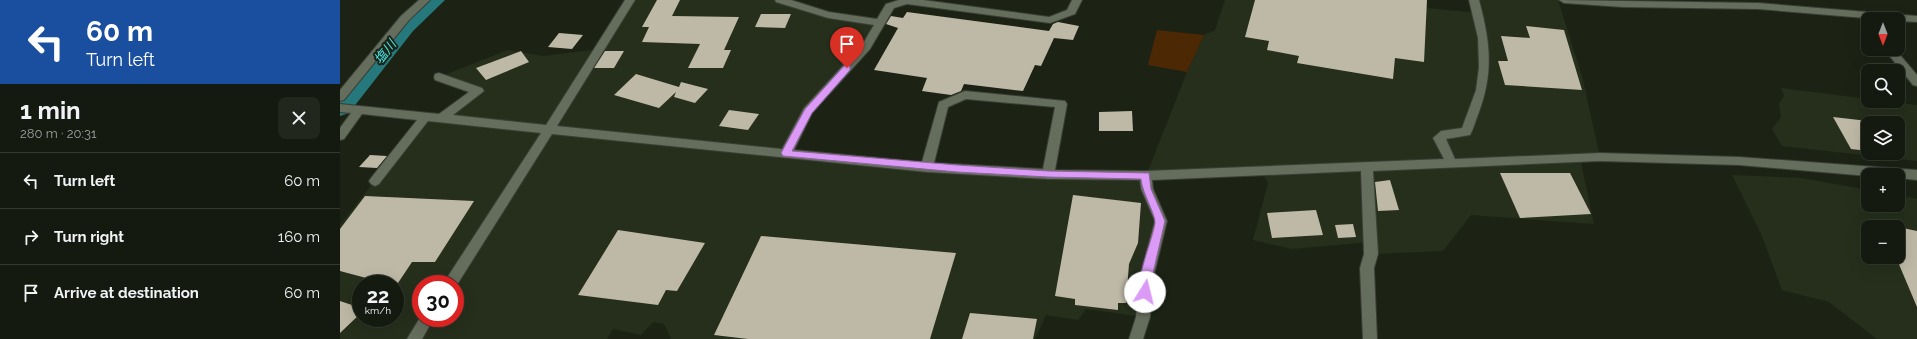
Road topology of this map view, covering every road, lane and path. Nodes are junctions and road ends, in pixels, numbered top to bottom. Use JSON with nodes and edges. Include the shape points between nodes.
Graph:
{"nodes":[{"id":1,"x":425,"y":0,"type":"edge"},
{"id":2,"x":630,"y":0,"type":"edge"},
{"id":3,"x":780,"y":0,"type":"edge"},
{"id":4,"x":907,"y":0,"type":"edge"},
{"id":5,"x":1077,"y":0,"type":"edge"},
{"id":6,"x":1474,"y":0,"type":"edge"},
{"id":7,"x":1564,"y":0,"type":"edge"},
{"id":8,"x":1819,"y":0,"type":"edge"},
{"id":9,"x":1827,"y":11,"type":"junction"},
{"id":10,"x":1860,"y":14,"type":"joint"},
{"id":11,"x":1917,"y":18,"type":"edge"},
{"id":12,"x":880,"y":23,"type":"junction"},
{"id":13,"x":1895,"y":56,"type":"edge"},
{"id":14,"x":439,"y":77,"type":"dead end"},
{"id":15,"x":1917,"y":82,"type":"edge"},
{"id":16,"x":340,"y":97,"type":"edge"},
{"id":17,"x":340,"y":108,"type":"edge"},
{"id":18,"x":360,"y":109,"type":"junction"},
{"id":19,"x":426,"y":116,"type":"junction"},
{"id":20,"x":442,"y":118,"type":"junction"},
{"id":21,"x":549,"y":130,"type":"junction"},
{"id":22,"x":340,"y":136,"type":"edge"},
{"id":23,"x":786,"y":153,"type":"junction"},
{"id":24,"x":1451,"y":162,"type":"junction"},
{"id":25,"x":1367,"y":166,"type":"junction"},
{"id":26,"x":927,"y":167,"type":"junction"},
{"id":27,"x":1048,"y":174,"type":"junction"},
{"id":28,"x":1917,"y":175,"type":"edge"},
{"id":29,"x":1146,"y":176,"type":"junction"},
{"id":30,"x":375,"y":181,"type":"dead end"},
{"id":31,"x":456,"y":275,"type":"edge"},
{"id":32,"x":421,"y":327,"type":"edge"},
{"id":33,"x":414,"y":339,"type":"edge"},
{"id":34,"x":1136,"y":339,"type":"edge"},
{"id":35,"x":1370,"y":339,"type":"edge"}],
"edges":[{"from":1,"to":16,"type":"street","via":[[405,18]]},
{"from":2,"to":21,"type":"street"},
{"from":3,"to":12,"type":"street","via":[[828,15]]},
{"from":4,"to":5,"type":"street","via":[[1050,20],[1071,12]]},
{"from":4,"to":12,"type":"street","via":[[890,6]]},
{"from":6,"to":24,"type":"street","via":[[1485,56],[1484,78],[1466,132],[1445,134],[1439,138]]},
{"from":7,"to":9,"type":"street","via":[[1622,4],[1758,6]]},
{"from":8,"to":9,"type":"street"},
{"from":9,"to":10,"type":"street"},
{"from":10,"to":11,"type":"street"},
{"from":12,"to":23,"type":"street","via":[[866,46],[808,112]]},
{"from":13,"to":15,"type":"street"},
{"from":14,"to":20,"type":"street","via":[[478,91]]},
{"from":17,"to":18,"type":"street"},
{"from":18,"to":19,"type":"street"},
{"from":18,"to":22,"type":"street"},
{"from":19,"to":20,"type":"street"},
{"from":19,"to":30,"type":"street"},
{"from":20,"to":21,"type":"street"},
{"from":21,"to":23,"type":"street"},
{"from":21,"to":31,"type":"street"},
{"from":23,"to":26,"type":"street"},
{"from":24,"to":25,"type":"street"},
{"from":24,"to":28,"type":"street","via":[[1642,157],[1789,164]]},
{"from":25,"to":29,"type":"street"},
{"from":25,"to":35,"type":"street","via":[[1371,254],[1367,268]]},
{"from":26,"to":27,"type":"street"},
{"from":26,"to":27,"type":"street","via":[[943,105],[965,96],[1062,104]]},
{"from":27,"to":29,"type":"street"},
{"from":29,"to":34,"type":"street","via":[[1147,189],[1160,221],[1146,279],[1143,317]]},
{"from":32,"to":33,"type":"street"}]}
